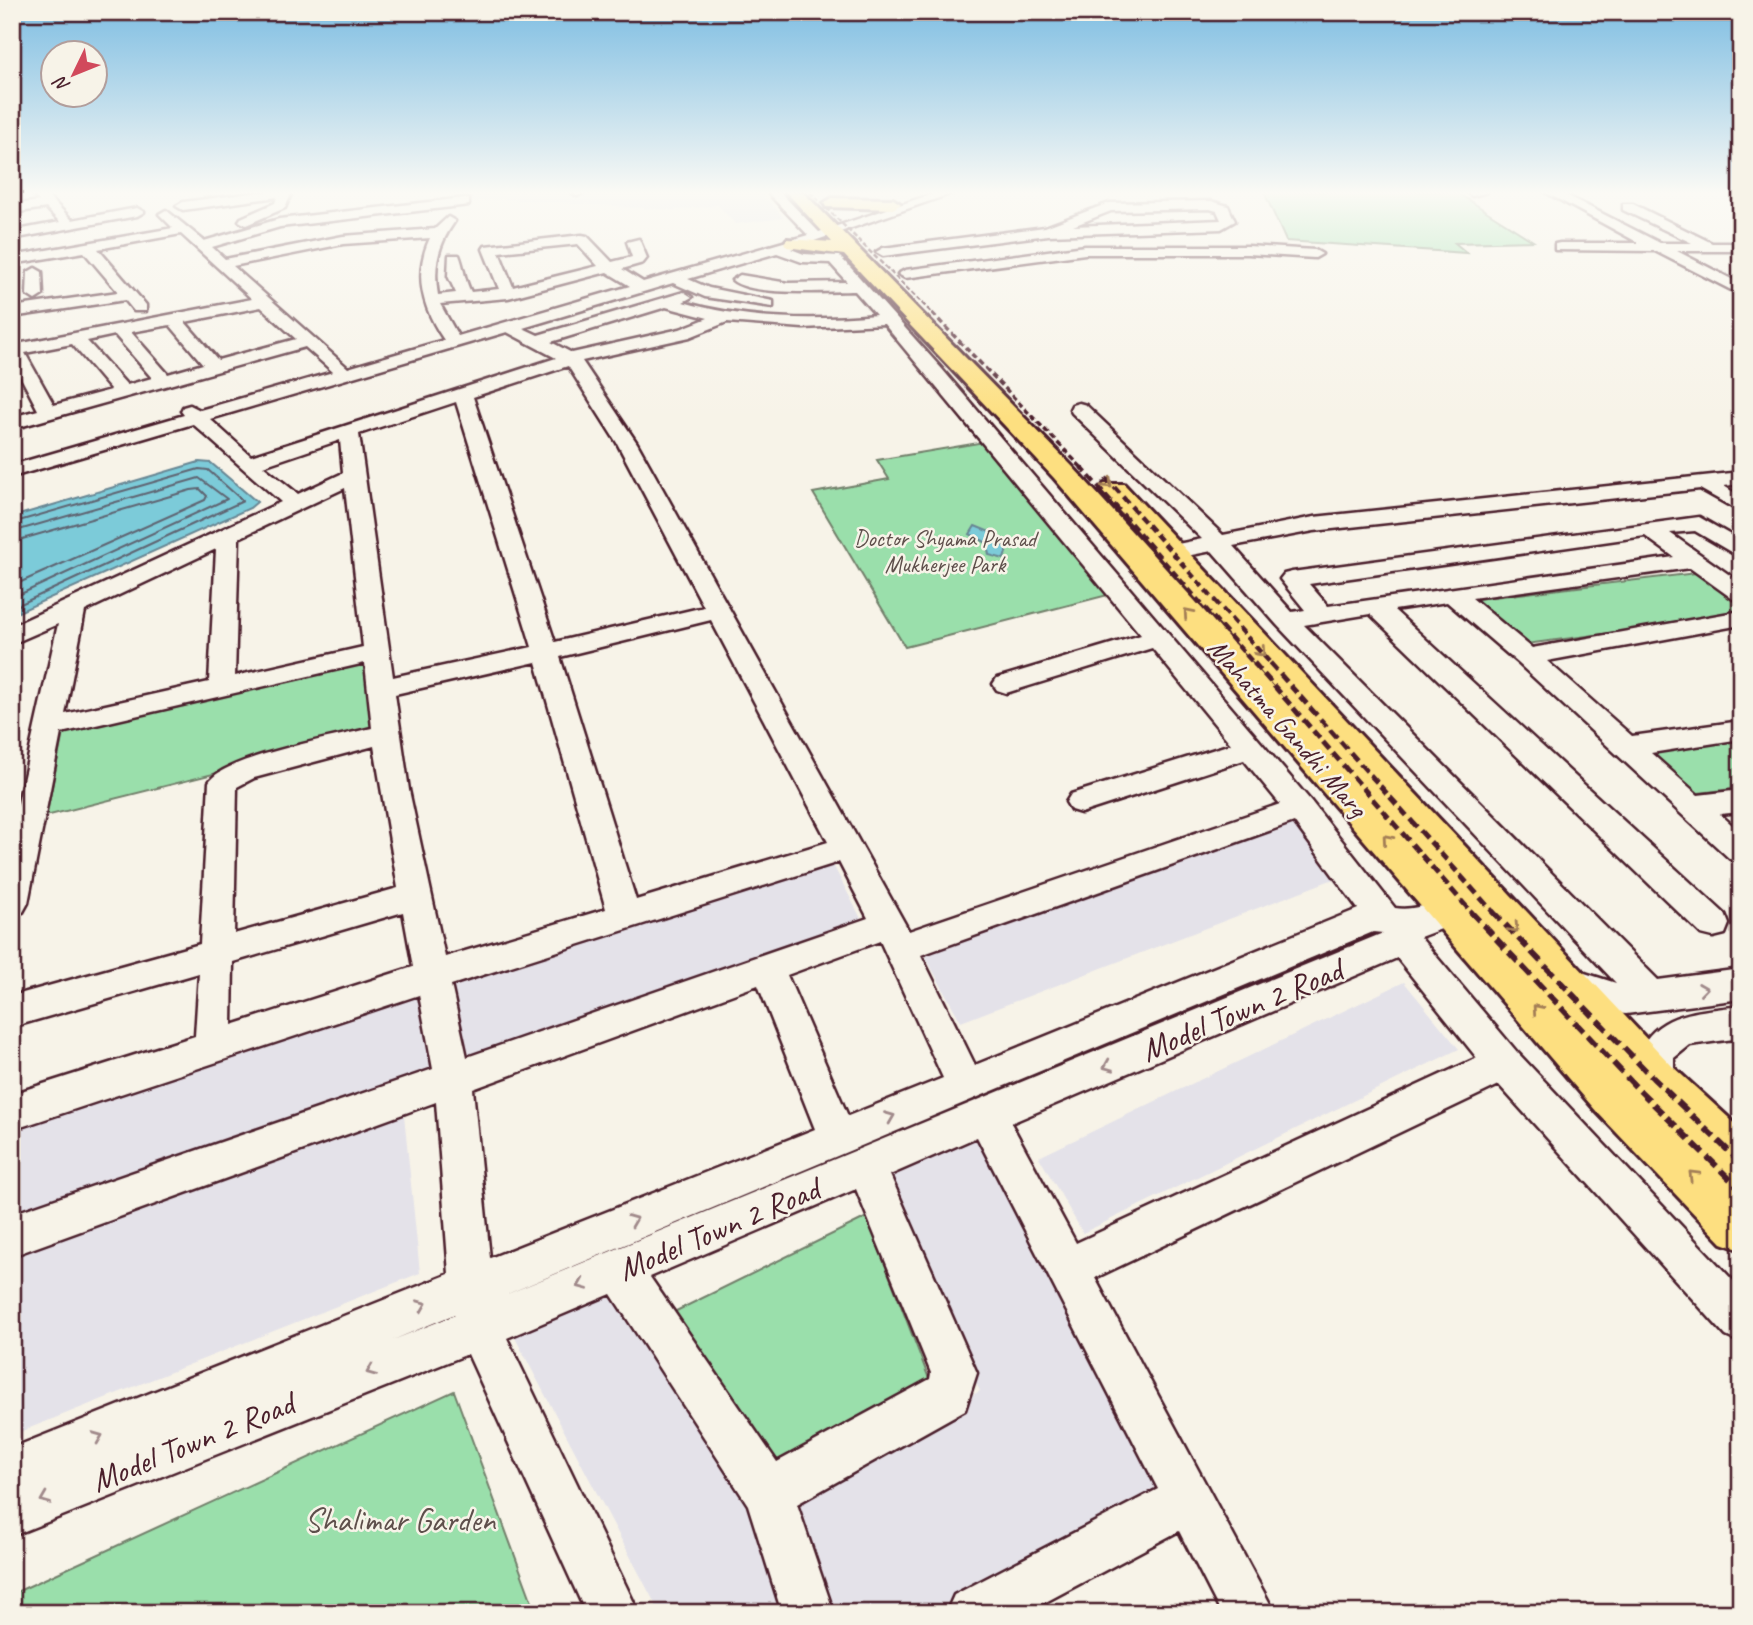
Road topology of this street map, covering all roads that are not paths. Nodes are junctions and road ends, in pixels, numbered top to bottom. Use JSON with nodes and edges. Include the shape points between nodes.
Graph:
{"nodes":[{"id":1,"x":106,"y":268,"type":"edge"},
{"id":2,"x":224,"y":268,"type":"edge"},
{"id":3,"x":426,"y":268,"type":"edge"},
{"id":4,"x":455,"y":268,"type":"edge"},
{"id":5,"x":498,"y":268,"type":"edge"},
{"id":6,"x":551,"y":268,"type":"edge"},
{"id":7,"x":606,"y":268,"type":"edge"},
{"id":8,"x":610,"y":268,"type":"edge"},
{"id":9,"x":707,"y":268,"type":"joint"},
{"id":10,"x":709,"y":268,"type":"edge"},
{"id":11,"x":768,"y":268,"type":"edge"},
{"id":12,"x":796,"y":268,"type":"edge"},
{"id":13,"x":854,"y":268,"type":"edge"},
{"id":14,"x":874,"y":268,"type":"edge"},
{"id":15,"x":880,"y":268,"type":"edge"},
{"id":16,"x":1697,"y":268,"type":"edge"},
{"id":17,"x":1714,"y":268,"type":"edge"},
{"id":18,"x":36,"y":272,"type":"dead end"},
{"id":19,"x":673,"y":278,"type":"junction"},
{"id":20,"x":559,"y":280,"type":"junction"},
{"id":21,"x":118,"y":282,"type":"junction"},
{"id":22,"x":1741,"y":282,"type":"edge"},
{"id":23,"x":637,"y":284,"type":"junction"},
{"id":24,"x":858,"y":286,"type":"junction"},
{"id":25,"x":1741,"y":290,"type":"edge"},
{"id":26,"x":702,"y":291,"type":"junction"},
{"id":27,"x":508,"y":293,"type":"junction"},
{"id":28,"x":36,"y":295,"type":"junction"},
{"id":29,"x":130,"y":295,"type":"junction"},
{"id":30,"x":465,"y":296,"type":"junction"},
{"id":31,"x":12,"y":298,"type":"edge"},
{"id":32,"x":432,"y":300,"type":"junction"},
{"id":33,"x":263,"y":302,"type":"junction"},
{"id":34,"x":664,"y":302,"type":"junction"},
{"id":35,"x":872,"y":302,"type":"junction"},
{"id":36,"x":850,"y":304,"type":"dead end"},
{"id":37,"x":781,"y":305,"type":"dead end"},
{"id":38,"x":142,"y":309,"type":"junction"},
{"id":39,"x":12,"y":312,"type":"edge"},
{"id":40,"x":722,"y":318,"type":"junction"},
{"id":41,"x":174,"y":319,"type":"junction"},
{"id":42,"x":887,"y":319,"type":"junction"},
{"id":43,"x":81,"y":320,"type":"dead end"},
{"id":44,"x":153,"y":323,"type":"junction"},
{"id":45,"x":507,"y":326,"type":"junction"},
{"id":46,"x":119,"y":330,"type":"junction"},
{"id":47,"x":450,"y":337,"type":"junction"},
{"id":48,"x":76,"y":338,"type":"junction"},
{"id":49,"x":307,"y":341,"type":"junction"},
{"id":50,"x":533,"y":342,"type":"junction"},
{"id":51,"x":14,"y":349,"type":"edge"},
{"id":52,"x":573,"y":360,"type":"junction"},
{"id":53,"x":215,"y":367,"type":"junction"},
{"id":54,"x":341,"y":371,"type":"junction"},
{"id":55,"x":164,"y":381,"type":"junction"},
{"id":56,"x":123,"y":392,"type":"junction"},
{"id":57,"x":463,"y":395,"type":"junction"},
{"id":58,"x":1079,"y":409,"type":"dead end"},
{"id":59,"x":49,"y":413,"type":"junction"},
{"id":60,"x":193,"y":414,"type":"junction"},
{"id":61,"x":12,"y":423,"type":"edge"},
{"id":62,"x":349,"y":431,"type":"junction"},
{"id":63,"x":12,"y":461,"type":"edge"},
{"id":64,"x":247,"y":464,"type":"junction"},
{"id":65,"x":12,"y":471,"type":"edge"},
{"id":66,"x":354,"y":477,"type":"junction"},
{"id":67,"x":1741,"y":478,"type":"edge"},
{"id":68,"x":1704,"y":482,"type":"junction"},
{"id":69,"x":295,"y":503,"type":"junction"},
{"id":70,"x":1741,"y":506,"type":"edge"},
{"id":71,"x":1649,"y":529,"type":"junction"},
{"id":72,"x":228,"y":535,"type":"junction"},
{"id":73,"x":1217,"y":542,"type":"junction"},
{"id":74,"x":1741,"y":551,"type":"edge"},
{"id":75,"x":1171,"y":552,"type":"junction"},
{"id":76,"x":1693,"y":561,"type":"junction"},
{"id":77,"x":1452,"y":594,"type":"junction"},
{"id":78,"x":1741,"y":594,"type":"edge"},
{"id":79,"x":1375,"y":606,"type":"junction"},
{"id":80,"x":74,"y":607,"type":"junction"},
{"id":81,"x":719,"y":611,"type":"junction"},
{"id":82,"x":1322,"y":614,"type":"junction"},
{"id":83,"x":1741,"y":618,"type":"edge"},
{"id":84,"x":1286,"y":620,"type":"junction"},
{"id":85,"x":12,"y":636,"type":"edge"},
{"id":86,"x":1155,"y":639,"type":"junction"},
{"id":87,"x":376,"y":652,"type":"junction"},
{"id":88,"x":546,"y":653,"type":"junction"},
{"id":89,"x":1527,"y":657,"type":"junction"},
{"id":90,"x":1006,"y":684,"type":"dead end"},
{"id":91,"x":222,"y":688,"type":"junction"},
{"id":92,"x":381,"y":688,"type":"junction"},
{"id":93,"x":49,"y":727,"type":"junction"},
{"id":94,"x":1741,"y":730,"type":"edge"},
{"id":95,"x":386,"y":734,"type":"junction"},
{"id":96,"x":1626,"y":747,"type":"junction"},
{"id":97,"x":1248,"y":749,"type":"junction"},
{"id":98,"x":25,"y":782,"type":"edge"},
{"id":99,"x":1741,"y":801,"type":"edge"},
{"id":100,"x":1081,"y":802,"type":"dead end"},
{"id":101,"x":1691,"y":807,"type":"junction"},
{"id":102,"x":1300,"y":808,"type":"junction"},
{"id":103,"x":846,"y":848,"type":"junction"},
{"id":104,"x":1741,"y":851,"type":"edge"},
{"id":105,"x":415,"y":896,"type":"junction"},
{"id":106,"x":1487,"y":899,"type":"junction"},
{"id":107,"x":12,"y":902,"type":"edge"},
{"id":108,"x":625,"y":917,"type":"junction"},
{"id":109,"x":1414,"y":923,"type":"junction"},
{"id":110,"x":1713,"y":924,"type":"dead end"},
{"id":111,"x":893,"y":937,"type":"junction"},
{"id":112,"x":216,"y":951,"type":"junction"},
{"id":113,"x":768,"y":969,"type":"junction"},
{"id":114,"x":432,"y":976,"type":"junction"},
{"id":115,"x":1565,"y":982,"type":"junction"},
{"id":116,"x":1741,"y":984,"type":"edge"},
{"id":117,"x":1651,"y":996,"type":"junction"},
{"id":118,"x":12,"y":1012,"type":"edge"},
{"id":119,"x":1741,"y":1023,"type":"edge"},
{"id":120,"x":213,"y":1047,"type":"junction"},
{"id":121,"x":1504,"y":1064,"type":"junction"},
{"id":122,"x":453,"y":1078,"type":"junction"},
{"id":123,"x":1655,"y":1082,"type":"junction"},
{"id":124,"x":977,"y":1102,"type":"junction"},
{"id":125,"x":12,"y":1112,"type":"edge"},
{"id":126,"x":852,"y":1152,"type":"junction"},
{"id":127,"x":1741,"y":1164,"type":"edge"},
{"id":128,"x":1741,"y":1224,"type":"edge"},
{"id":129,"x":12,"y":1235,"type":"edge"},
{"id":130,"x":1067,"y":1269,"type":"junction"},
{"id":131,"x":620,"y":1270,"type":"junction"},
{"id":132,"x":475,"y":1307,"type":"junction"},
{"id":133,"x":1741,"y":1321,"type":"edge"},
{"id":134,"x":12,"y":1472,"type":"edge"},
{"id":135,"x":769,"y":1493,"type":"junction"},
{"id":136,"x":1189,"y":1499,"type":"junction"},
{"id":137,"x":12,"y":1512,"type":"edge"},
{"id":138,"x":613,"y":1613,"type":"edge"},
{"id":139,"x":808,"y":1613,"type":"edge"},
{"id":140,"x":972,"y":1613,"type":"edge"},
{"id":141,"x":1249,"y":1613,"type":"edge"}],
"edges":[{"from":1,"to":21,"type":"street"},
{"from":2,"to":33,"type":"street"},
{"from":3,"to":32,"type":"street"},
{"from":4,"to":30,"type":"street"},
{"from":5,"to":27,"type":"street"},
{"from":6,"to":20,"type":"street"},
{"from":7,"to":20,"type":"street"},
{"from":8,"to":23,"type":"street"},
{"from":9,"to":19,"type":"street"},
{"from":9,"to":24,"type":"street","via":[[752,284]]},
{"from":10,"to":23,"type":"street"},
{"from":11,"to":12,"type":"street","via":[[789,272]]},
{"from":13,"to":24,"type":"street"},
{"from":109,"to":14,"type":"main road","name":"Mahatma Gandhi Marg","one_way":true,"via":[[1063,472]]},
{"from":15,"to":75,"type":"main road","name":"Mahatma Gandhi Marg","one_way":true,"via":[[1042,413]]},
{"from":16,"to":25,"type":"street"},
{"from":17,"to":22,"type":"street"},
{"from":18,"to":28,"type":"street"},
{"from":19,"to":26,"type":"street"},
{"from":19,"to":45,"type":"street"},
{"from":20,"to":27,"type":"street"},
{"from":21,"to":28,"type":"street"},
{"from":21,"to":29,"type":"street"},
{"from":23,"to":47,"type":"street"},
{"from":24,"to":35,"type":"street"},
{"from":26,"to":34,"type":"street"},
{"from":26,"to":37,"type":"street"},
{"from":27,"to":30,"type":"street"},
{"from":28,"to":31,"type":"street"},
{"from":29,"to":38,"type":"street"},
{"from":29,"to":39,"type":"street"},
{"from":30,"to":32,"type":"street"},
{"from":32,"to":47,"type":"street","via":[[440,325]]},
{"from":33,"to":41,"type":"street"},
{"from":33,"to":49,"type":"street"},
{"from":34,"to":40,"type":"street"},
{"from":34,"to":50,"type":"street"},
{"from":35,"to":36,"type":"street"},
{"from":35,"to":42,"type":"street"},
{"from":38,"to":43,"type":"street"},
{"from":38,"to":44,"type":"street"},
{"from":40,"to":42,"type":"street","via":[[801,325]]},
{"from":40,"to":52,"type":"street","via":[[684,333],[615,345]]},
{"from":41,"to":44,"type":"street"},
{"from":41,"to":53,"type":"street"},
{"from":42,"to":86,"type":"street"},
{"from":44,"to":46,"type":"street"},
{"from":45,"to":50,"type":"street"},
{"from":45,"to":54,"type":"street"},
{"from":46,"to":48,"type":"street"},
{"from":46,"to":55,"type":"street"},
{"from":47,"to":54,"type":"street"},
{"from":48,"to":51,"type":"street"},
{"from":48,"to":56,"type":"street"},
{"from":49,"to":53,"type":"street"},
{"from":49,"to":54,"type":"street"},
{"from":50,"to":52,"type":"street"},
{"from":51,"to":59,"type":"street"},
{"from":52,"to":57,"type":"street"},
{"from":52,"to":81,"type":"street","via":[[627,443]]},
{"from":53,"to":55,"type":"street"},
{"from":54,"to":60,"type":"street"},
{"from":55,"to":56,"type":"street"},
{"from":56,"to":59,"type":"street"},
{"from":57,"to":62,"type":"street"},
{"from":57,"to":88,"type":"street"},
{"from":58,"to":73,"type":"street"},
{"from":59,"to":61,"type":"street"},
{"from":60,"to":63,"type":"street"},
{"from":60,"to":64,"type":"street"},
{"from":60,"to":65,"type":"street"},
{"from":62,"to":64,"type":"street"},
{"from":62,"to":66,"type":"street"},
{"from":64,"to":69,"type":"street"},
{"from":66,"to":69,"type":"street"},
{"from":66,"to":87,"type":"street"},
{"from":67,"to":68,"type":"street"},
{"from":68,"to":70,"type":"street"},
{"from":68,"to":73,"type":"street","via":[[1314,524]]},
{"from":69,"to":72,"type":"street"},
{"from":71,"to":74,"type":"street","via":[[1699,524]]},
{"from":71,"to":76,"type":"street"},
{"from":71,"to":82,"type":"street","via":[[1292,579]]},
{"from":72,"to":80,"type":"street"},
{"from":72,"to":91,"type":"street"},
{"from":73,"to":75,"type":"street"},
{"from":73,"to":84,"type":"street"},
{"from":75,"to":106,"type":"main road","name":"Mahatma Gandhi Marg","one_way":true},
{"from":76,"to":77,"type":"street"},
{"from":76,"to":78,"type":"street"},
{"from":77,"to":79,"type":"street"},
{"from":77,"to":89,"type":"street"},
{"from":79,"to":82,"type":"street"},
{"from":79,"to":110,"type":"street"},
{"from":80,"to":85,"type":"street"},
{"from":80,"to":93,"type":"street"},
{"from":81,"to":88,"type":"street"},
{"from":81,"to":103,"type":"street"},
{"from":82,"to":84,"type":"street"},
{"from":83,"to":89,"type":"street"},
{"from":84,"to":117,"type":"street"},
{"from":86,"to":90,"type":"street"},
{"from":86,"to":97,"type":"street"},
{"from":87,"to":91,"type":"street"},
{"from":87,"to":92,"type":"street"},
{"from":88,"to":92,"type":"street"},
{"from":88,"to":108,"type":"street"},
{"from":89,"to":96,"type":"street"},
{"from":91,"to":93,"type":"street"},
{"from":92,"to":95,"type":"street"},
{"from":93,"to":98,"type":"street"},
{"from":94,"to":96,"type":"street"},
{"from":95,"to":105,"type":"street"},
{"from":95,"to":112,"type":"street","via":[[245,770],[223,782]]},
{"from":96,"to":101,"type":"street"},
{"from":97,"to":100,"type":"street"},
{"from":97,"to":102,"type":"street"},
{"from":98,"to":107,"type":"street"},
{"from":99,"to":101,"type":"street"},
{"from":101,"to":104,"type":"street"},
{"from":102,"to":109,"type":"street"},
{"from":102,"to":111,"type":"street"},
{"from":103,"to":108,"type":"street"},
{"from":103,"to":111,"type":"street"},
{"from":105,"to":112,"type":"street"},
{"from":105,"to":114,"type":"street"},
{"from":106,"to":109,"type":"street","name":"Model Town 2 Road"},
{"from":106,"to":115,"type":"main road","name":"Mahatma Gandhi Marg","one_way":true},
{"from":108,"to":114,"type":"street"},
{"from":109,"to":121,"type":"street"},
{"from":109,"to":124,"type":"street","name":"Model Town 2 Road","via":[[1392,945]]},
{"from":128,"to":109,"type":"main road","name":"Mahatma Gandhi Marg","one_way":true,"via":[[1614,1096]]},
{"from":111,"to":113,"type":"street"},
{"from":111,"to":124,"type":"street"},
{"from":112,"to":118,"type":"street"},
{"from":112,"to":120,"type":"street"},
{"from":113,"to":122,"type":"street"},
{"from":113,"to":126,"type":"street"},
{"from":114,"to":120,"type":"street"},
{"from":114,"to":122,"type":"street"},
{"from":115,"to":117,"type":"street","via":[[1605,997]]},
{"from":115,"to":123,"type":"main road","name":"Mahatma Gandhi Marg"},
{"from":117,"to":116,"type":"street","one_way":true},
{"from":119,"to":123,"type":"street","via":[[1688,1029],[1672,1036],[1656,1055]]},
{"from":120,"to":125,"type":"street"},
{"from":121,"to":130,"type":"street"},
{"from":121,"to":133,"type":"street"},
{"from":122,"to":129,"type":"street"},
{"from":122,"to":132,"type":"street"},
{"from":123,"to":127,"type":"main road","name":"Mahatma Gandhi Marg"},
{"from":124,"to":126,"type":"street","name":"Model Town 2 Road"},
{"from":124,"to":130,"type":"street"},
{"from":126,"to":131,"type":"street","name":"Model Town 2 Road"},
{"from":132,"to":126,"type":"street","name":"Model Town 2 Road","one_way":true},
{"from":126,"to":135,"type":"street","via":[[954,1374],[949,1394]]},
{"from":130,"to":136,"type":"street"},
{"from":131,"to":132,"type":"street","name":"Model Town 2 Road","one_way":true},
{"from":131,"to":135,"type":"street"},
{"from":134,"to":132,"type":"street","name":"Model Town 2 Road","one_way":true},
{"from":132,"to":137,"type":"street","name":"Model Town 2 Road","one_way":true},
{"from":132,"to":138,"type":"street"},
{"from":135,"to":139,"type":"street"},
{"from":136,"to":140,"type":"street"},
{"from":136,"to":141,"type":"street"}]}
